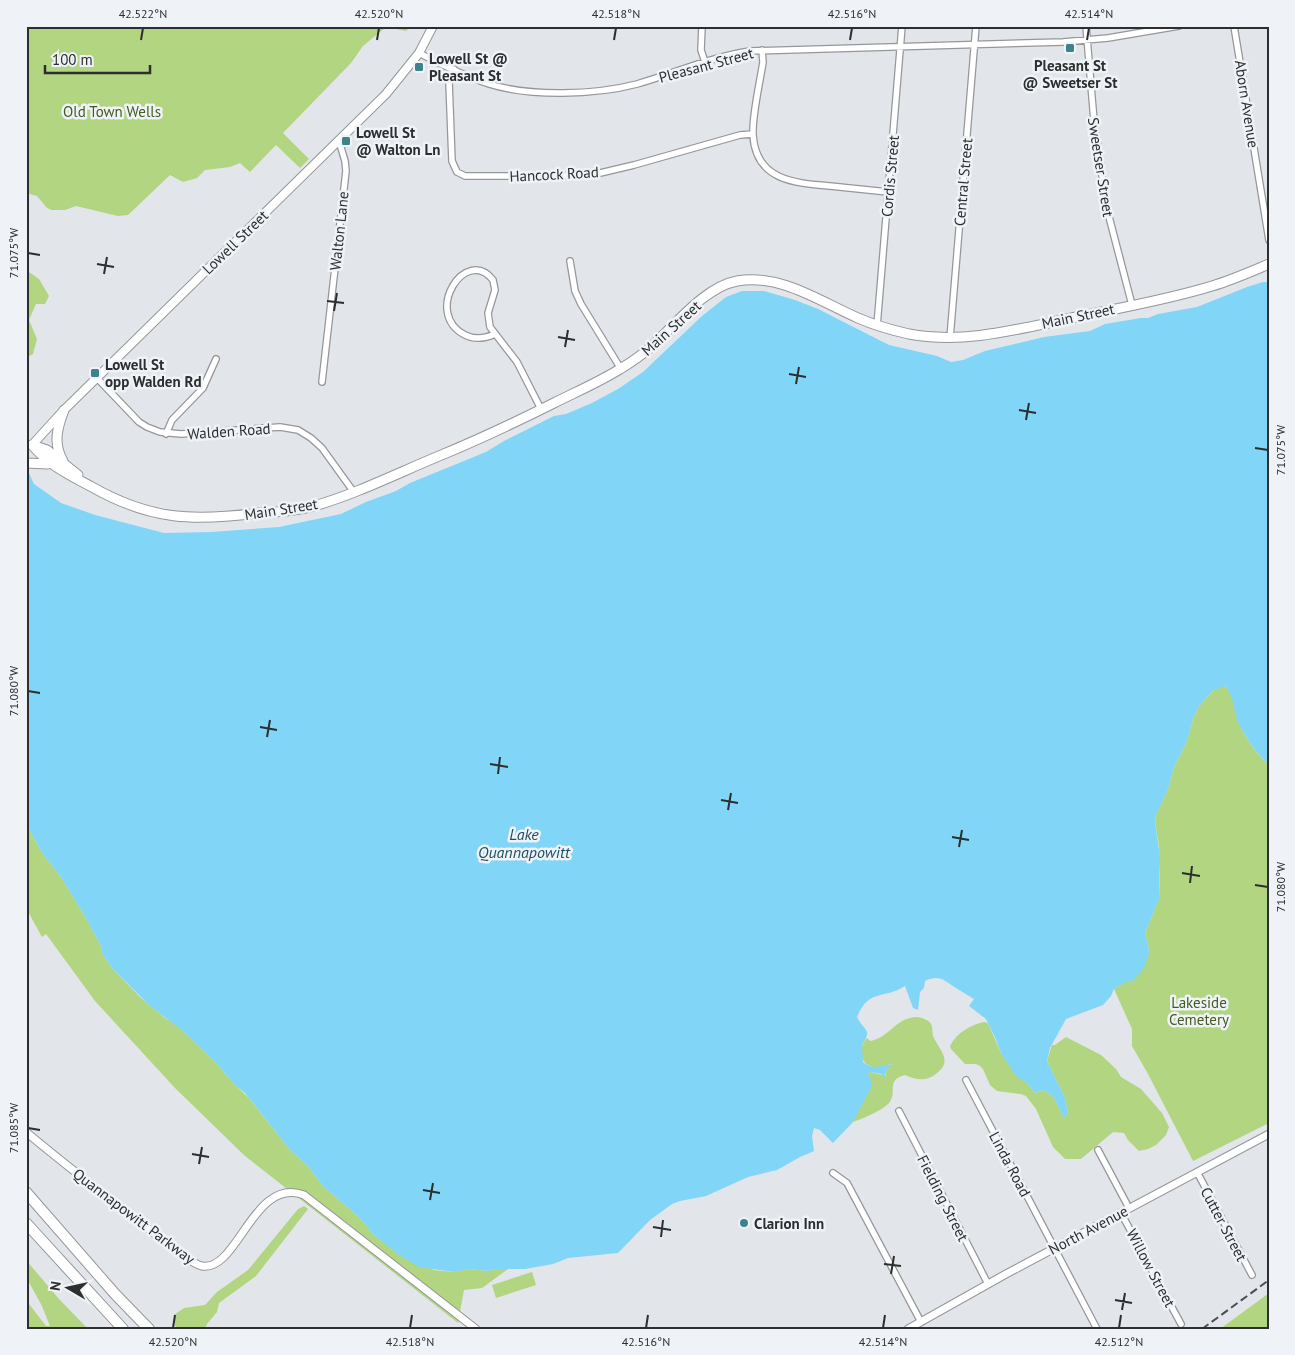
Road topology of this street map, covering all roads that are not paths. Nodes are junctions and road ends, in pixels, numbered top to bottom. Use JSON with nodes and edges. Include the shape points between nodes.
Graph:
{"nodes":[{"id":1,"x":433,"y":26,"type":"edge"},
{"id":2,"x":702,"y":26,"type":"edge"},
{"id":3,"x":902,"y":26,"type":"edge"},
{"id":4,"x":976,"y":26,"type":"edge"},
{"id":5,"x":1086,"y":26,"type":"edge"},
{"id":6,"x":1179,"y":26,"type":"edge"},
{"id":7,"x":1234,"y":26,"type":"edge"},
{"id":8,"x":1088,"y":41,"type":"junction"},
{"id":9,"x":975,"y":45,"type":"junction"},
{"id":10,"x":900,"y":47,"type":"junction"},
{"id":11,"x":762,"y":50,"type":"junction"},
{"id":12,"x":419,"y":53,"type":"junction"},
{"id":13,"x":705,"y":62,"type":"junction"},
{"id":14,"x":454,"y":69,"type":"junction"},
{"id":15,"x":753,"y":134,"type":"junction"},
{"id":16,"x":339,"y":141,"type":"junction"},
{"id":17,"x":888,"y":192,"type":"junction"},
{"id":18,"x":1269,"y":240,"type":"edge"},
{"id":19,"x":570,"y":261,"type":"dead end"},
{"id":20,"x":1269,"y":264,"type":"edge"},
{"id":21,"x":1132,"y":305,"type":"junction"},
{"id":22,"x":877,"y":326,"type":"junction"},
{"id":23,"x":495,"y":334,"type":"junction"},
{"id":24,"x":950,"y":338,"type":"junction"},
{"id":25,"x":216,"y":359,"type":"dead end"},
{"id":26,"x":621,"y":369,"type":"junction"},
{"id":27,"x":97,"y":378,"type":"junction"},
{"id":28,"x":322,"y":382,"type":"dead end"},
{"id":29,"x":541,"y":409,"type":"junction"},
{"id":30,"x":64,"y":410,"type":"junction"},
{"id":31,"x":166,"y":434,"type":"junction"},
{"id":32,"x":29,"y":447,"type":"edge"},
{"id":33,"x":26,"y":463,"type":"edge"},
{"id":34,"x":65,"y":464,"type":"junction"},
{"id":35,"x":52,"y":465,"type":"junction"},
{"id":36,"x":89,"y":486,"type":"junction"},
{"id":37,"x":353,"y":491,"type":"junction"},
{"id":38,"x":966,"y":1080,"type":"dead end"},
{"id":39,"x":899,"y":1111,"type":"dead end"},
{"id":40,"x":26,"y":1132,"type":"edge"},
{"id":41,"x":1269,"y":1134,"type":"edge"},
{"id":42,"x":1098,"y":1150,"type":"dead end"},
{"id":43,"x":1197,"y":1172,"type":"junction"},
{"id":44,"x":833,"y":1173,"type":"dead end"},
{"id":45,"x":26,"y":1192,"type":"edge"},
{"id":46,"x":1129,"y":1208,"type":"junction"},
{"id":47,"x":1120,"y":1213,"type":"junction"},
{"id":48,"x":26,"y":1223,"type":"edge"},
{"id":49,"x":1054,"y":1248,"type":"junction"},
{"id":50,"x":1252,"y":1275,"type":"dead end"},
{"id":51,"x":988,"y":1284,"type":"junction"},
{"id":52,"x":921,"y":1322,"type":"junction"},
{"id":53,"x":1181,"y":1324,"type":"dead end"},
{"id":54,"x":123,"y":1329,"type":"edge"},
{"id":55,"x":149,"y":1329,"type":"edge"},
{"id":56,"x":476,"y":1329,"type":"edge"},
{"id":57,"x":908,"y":1329,"type":"edge"},
{"id":58,"x":1097,"y":1329,"type":"edge"}],
"edges":[{"from":1,"to":12,"type":"main road","name":"Lowell Street"},
{"from":2,"to":13,"type":"street","via":[[701,50]]},
{"from":3,"to":10,"type":"street","name":"Cordis Street"},
{"from":4,"to":9,"type":"street","name":"Central Street"},
{"from":5,"to":8,"type":"street","name":"Sweetser Street"},
{"from":6,"to":8,"type":"street","name":"Pleasant Street"},
{"from":7,"to":18,"type":"street","name":"Aborn Avenue"},
{"from":8,"to":9,"type":"street","name":"Pleasant Street"},
{"from":8,"to":21,"type":"street","name":"Sweetser Street","via":[[1094,121],[1107,209]]},
{"from":9,"to":10,"type":"street","name":"Pleasant Street"},
{"from":9,"to":24,"type":"street","name":"Central Street"},
{"from":10,"to":11,"type":"street","name":"Pleasant Street"},
{"from":10,"to":17,"type":"street","name":"Cordis Street"},
{"from":11,"to":13,"type":"street","name":"Pleasant Street"},
{"from":11,"to":15,"type":"street"},
{"from":12,"to":14,"type":"street","name":"Pleasant Street"},
{"from":12,"to":16,"type":"main road","name":"Lowell Street","via":[[386,94]]},
{"from":13,"to":14,"type":"street","name":"Pleasant Street","via":[[626,86],[588,92],[513,89],[490,84]]},
{"from":14,"to":15,"type":"street","name":"Hancock Road","via":[[449,82],[452,161],[457,172],[466,176],[596,174],[740,134]]},
{"from":15,"to":17,"type":"street","via":[[761,161],[784,180]]},
{"from":16,"to":27,"type":"main road","name":"Lowell Street"},
{"from":16,"to":28,"type":"street","name":"Walton Lane","via":[[346,171]]},
{"from":17,"to":22,"type":"street","name":"Cordis Street"},
{"from":19,"to":26,"type":"street","via":[[580,304]]},
{"from":20,"to":21,"type":"main road","name":"Main Street","via":[[1207,288]]},
{"from":21,"to":24,"type":"main road","name":"Main Street","via":[[986,335]]},
{"from":22,"to":24,"type":"main road","name":"Main Street","via":[[910,334]]},
{"from":22,"to":26,"type":"main road","name":"Main Street","via":[[799,290],[765,282],[740,281],[714,291]]},
{"from":23,"to":23,"type":"street","via":[[481,339],[467,336],[448,316],[450,289],[469,271],[482,271],[493,280],[495,290],[488,313],[490,327]]},
{"from":23,"to":29,"type":"street","via":[[517,362]]},
{"from":25,"to":31,"type":"street","via":[[203,388],[172,420]]},
{"from":26,"to":29,"type":"main road","name":"Main Street"},
{"from":27,"to":30,"type":"main road","name":"Lowell Street"},
{"from":27,"to":31,"type":"street","name":"Walden Road","via":[[139,422]]},
{"from":29,"to":37,"type":"main road","name":"Main Street","via":[[459,448]]},
{"from":30,"to":32,"type":"main road","name":"Lowell Street"},
{"from":30,"to":34,"type":"main road","via":[[56,441]]},
{"from":31,"to":37,"type":"street","name":"Walden Road","via":[[276,427],[294,429],[322,448]]},
{"from":32,"to":34,"type":"main road","name":"Main Street","via":[[47,450]]},
{"from":32,"to":35,"type":"main road","name":"Main Street"},
{"from":33,"to":35,"type":"main road"},
{"from":34,"to":36,"type":"main road","name":"Main Street"},
{"from":35,"to":36,"type":"main road","name":"Main Street"},
{"from":36,"to":37,"type":"main road","name":"Main Street","via":[[138,509],[194,518],[295,510]]},
{"from":38,"to":49,"type":"street","name":"Linda Road"},
{"from":39,"to":51,"type":"street","name":"Fielding Street"},
{"from":40,"to":56,"type":"street","name":"Quannapowitt Parkway","via":[[164,1241],[203,1266],[212,1265],[225,1256],[272,1197],[286,1193],[304,1195]]},
{"from":41,"to":43,"type":"street","name":"North Avenue"},
{"from":42,"to":46,"type":"street"},
{"from":43,"to":46,"type":"street","name":"North Avenue"},
{"from":43,"to":50,"type":"street","name":"Cutter Street"},
{"from":44,"to":52,"type":"street","via":[[847,1183]]},
{"from":45,"to":55,"type":"highway"},
{"from":46,"to":47,"type":"street","name":"North Avenue"},
{"from":47,"to":49,"type":"street","name":"North Avenue"},
{"from":47,"to":53,"type":"street","name":"Willow Street"},
{"from":48,"to":54,"type":"highway"},
{"from":49,"to":51,"type":"street","name":"North Avenue"},
{"from":49,"to":58,"type":"street","name":"Linda Road"},
{"from":51,"to":52,"type":"street","name":"North Avenue"},
{"from":52,"to":57,"type":"street","name":"North Avenue"}]}
